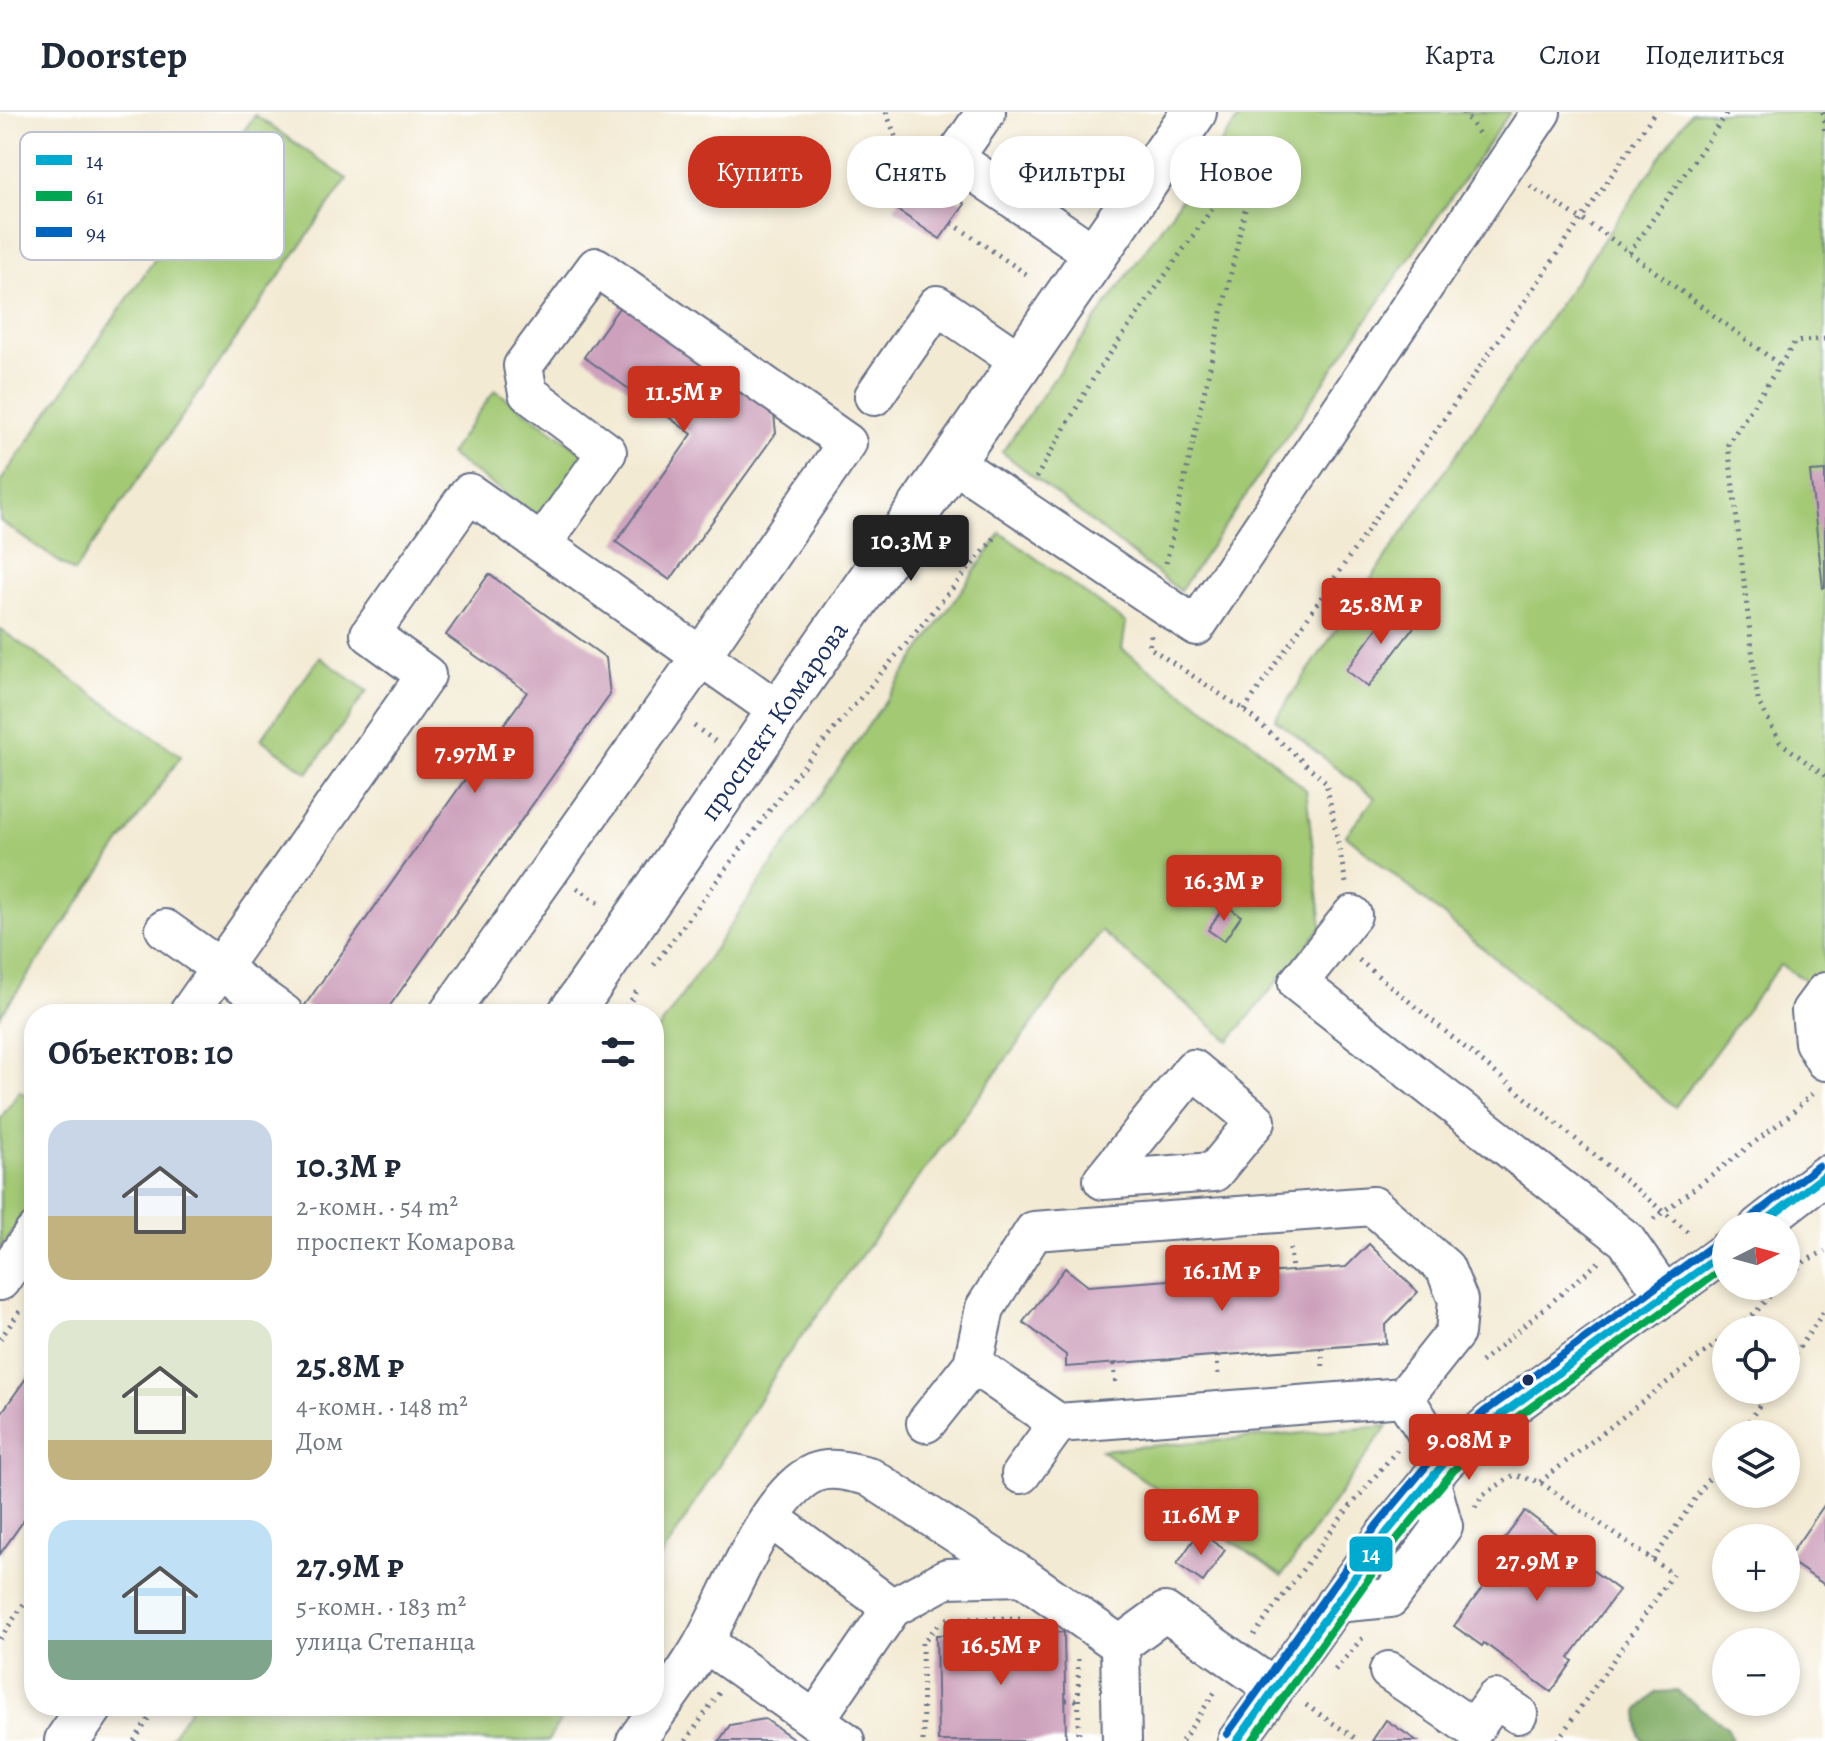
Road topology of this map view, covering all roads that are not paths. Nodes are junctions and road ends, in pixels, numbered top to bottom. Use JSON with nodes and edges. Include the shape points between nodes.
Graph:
{"nodes":[{"id":1,"x":986,"y":112,"type":"edge"},
{"id":2,"x":1194,"y":112,"type":"edge"},
{"id":3,"x":1541,"y":112,"type":"edge"},
{"id":4,"x":1097,"y":256,"type":"junction"},
{"id":5,"x":1022,"y":363,"type":"junction"},
{"id":6,"x":874,"y":396,"type":"dead end"},
{"id":7,"x":954,"y":463,"type":"junction"},
{"id":8,"x":542,"y":544,"type":"junction"},
{"id":9,"x":701,"y":656,"type":"junction"},
{"id":10,"x":780,"y":712,"type":"junction"},
{"id":11,"x":1343,"y":927,"type":"road end"},
{"id":12,"x":165,"y":929,"type":"dead end"},
{"id":13,"x":220,"y":969,"type":"junction"},
{"id":14,"x":1825,"y":992,"type":"edge"},
{"id":15,"x":195,"y":1004,"type":"edge"},
{"id":16,"x":270,"y":1004,"type":"edge"},
{"id":17,"x":455,"y":1004,"type":"edge"},
{"id":18,"x":577,"y":1004,"type":"edge"},
{"id":19,"x":1825,"y":1061,"type":"edge"},
{"id":20,"x":1214,"y":1172,"type":"dead end"},
{"id":21,"x":1825,"y":1175,"type":"edge"},
{"id":22,"x":1777,"y":1212,"type":"edge"},
{"id":23,"x":1228,"y":1216,"type":"junction"},
{"id":24,"x":24,"y":1247,"type":"edge"},
{"id":25,"x":1712,"y":1261,"type":"edge"},
{"id":26,"x":0,"y":1281,"type":"edge"},
{"id":27,"x":1665,"y":1296,"type":"junction"},
{"id":28,"x":973,"y":1364,"type":"junction"},
{"id":29,"x":1404,"y":1397,"type":"junction"},
{"id":30,"x":926,"y":1423,"type":"dead end"},
{"id":31,"x":1058,"y":1423,"type":"junction"},
{"id":32,"x":1438,"y":1470,"type":"junction"},
{"id":33,"x":1021,"y":1474,"type":"dead end"},
{"id":34,"x":770,"y":1518,"type":"junction"},
{"id":35,"x":1022,"y":1576,"type":"junction"},
{"id":36,"x":1335,"y":1603,"type":"junction"},
{"id":37,"x":892,"y":1608,"type":"junction"},
{"id":38,"x":704,"y":1642,"type":"junction"},
{"id":39,"x":1120,"y":1645,"type":"junction"},
{"id":40,"x":1389,"y":1671,"type":"dead end"},
{"id":41,"x":1274,"y":1688,"type":"junction"},
{"id":42,"x":664,"y":1700,"type":"edge"},
{"id":43,"x":1518,"y":1714,"type":"dead end"},
{"id":44,"x":84,"y":1716,"type":"edge"},
{"id":45,"x":653,"y":1716,"type":"edge"},
{"id":46,"x":830,"y":1730,"type":"edge"},
{"id":47,"x":1254,"y":1735,"type":"edge"},
{"id":48,"x":1470,"y":1735,"type":"edge"},
{"id":49,"x":67,"y":1741,"type":"edge"},
{"id":50,"x":636,"y":1741,"type":"edge"},
{"id":51,"x":1122,"y":1741,"type":"edge"}],
"edges":[{"from":1,"to":4,"type":"street","via":[[954,158]]},
{"from":2,"to":4,"type":"main road","name":"проспект Комарова"},
{"from":3,"to":7,"type":"street","via":[[1196,626]]},
{"from":4,"to":5,"type":"main road","name":"проспект Комарова"},
{"from":5,"to":6,"type":"street","via":[[937,305]]},
{"from":5,"to":7,"type":"main road","name":"проспект Комарова"},
{"from":7,"to":10,"type":"main road","name":"проспект Комарова"},
{"from":8,"to":9,"type":"street"},
{"from":8,"to":9,"type":"street","via":[[607,452],[528,393],[523,366],[596,267],[847,443]]},
{"from":8,"to":13,"type":"street","via":[[469,493],[370,634],[426,675]]},
{"from":9,"to":10,"type":"street"},
{"from":9,"to":17,"type":"street"},
{"from":10,"to":18,"type":"main road","name":"проспект Комарова"},
{"from":11,"to":27,"type":"street","via":[[1298,983],[1626,1240]]},
{"from":12,"to":13,"type":"street"},
{"from":13,"to":15,"type":"street"},
{"from":13,"to":16,"type":"street"},
{"from":14,"to":19,"type":"street","via":[[1811,1011],[1814,1042]]},
{"from":20,"to":23,"type":"street"},
{"from":21,"to":22,"type":"street"},
{"from":23,"to":28,"type":"street","via":[[1034,1231],[985,1308]]},
{"from":23,"to":29,"type":"street","via":[[1373,1206],[1445,1268],[1458,1300],[1455,1333]]},
{"from":24,"to":26,"type":"street"},
{"from":25,"to":27,"type":"street"},
{"from":27,"to":32,"type":"street","via":[[1491,1422]]},
{"from":28,"to":30,"type":"street"},
{"from":28,"to":31,"type":"street"},
{"from":29,"to":31,"type":"street"},
{"from":29,"to":32,"type":"street"},
{"from":31,"to":33,"type":"street"},
{"from":32,"to":36,"type":"street"},
{"from":32,"to":36,"type":"street","via":[[1443,1526],[1390,1598]]},
{"from":34,"to":35,"type":"street","via":[[794,1485],[815,1472],[868,1476]]},
{"from":34,"to":37,"type":"street"},
{"from":34,"to":38,"type":"street"},
{"from":35,"to":37,"type":"street","via":[[947,1578]]},
{"from":35,"to":39,"type":"street"},
{"from":36,"to":41,"type":"street"},
{"from":37,"to":46,"type":"street"},
{"from":38,"to":42,"type":"street"},
{"from":38,"to":46,"type":"street"},
{"from":39,"to":41,"type":"street","via":[[1165,1612]]},
{"from":39,"to":51,"type":"street"},
{"from":40,"to":48,"type":"street"},
{"from":41,"to":47,"type":"street"},
{"from":43,"to":48,"type":"street","via":[[1495,1699]]},
{"from":44,"to":49,"type":"main road"},
{"from":45,"to":50,"type":"street"}]}
